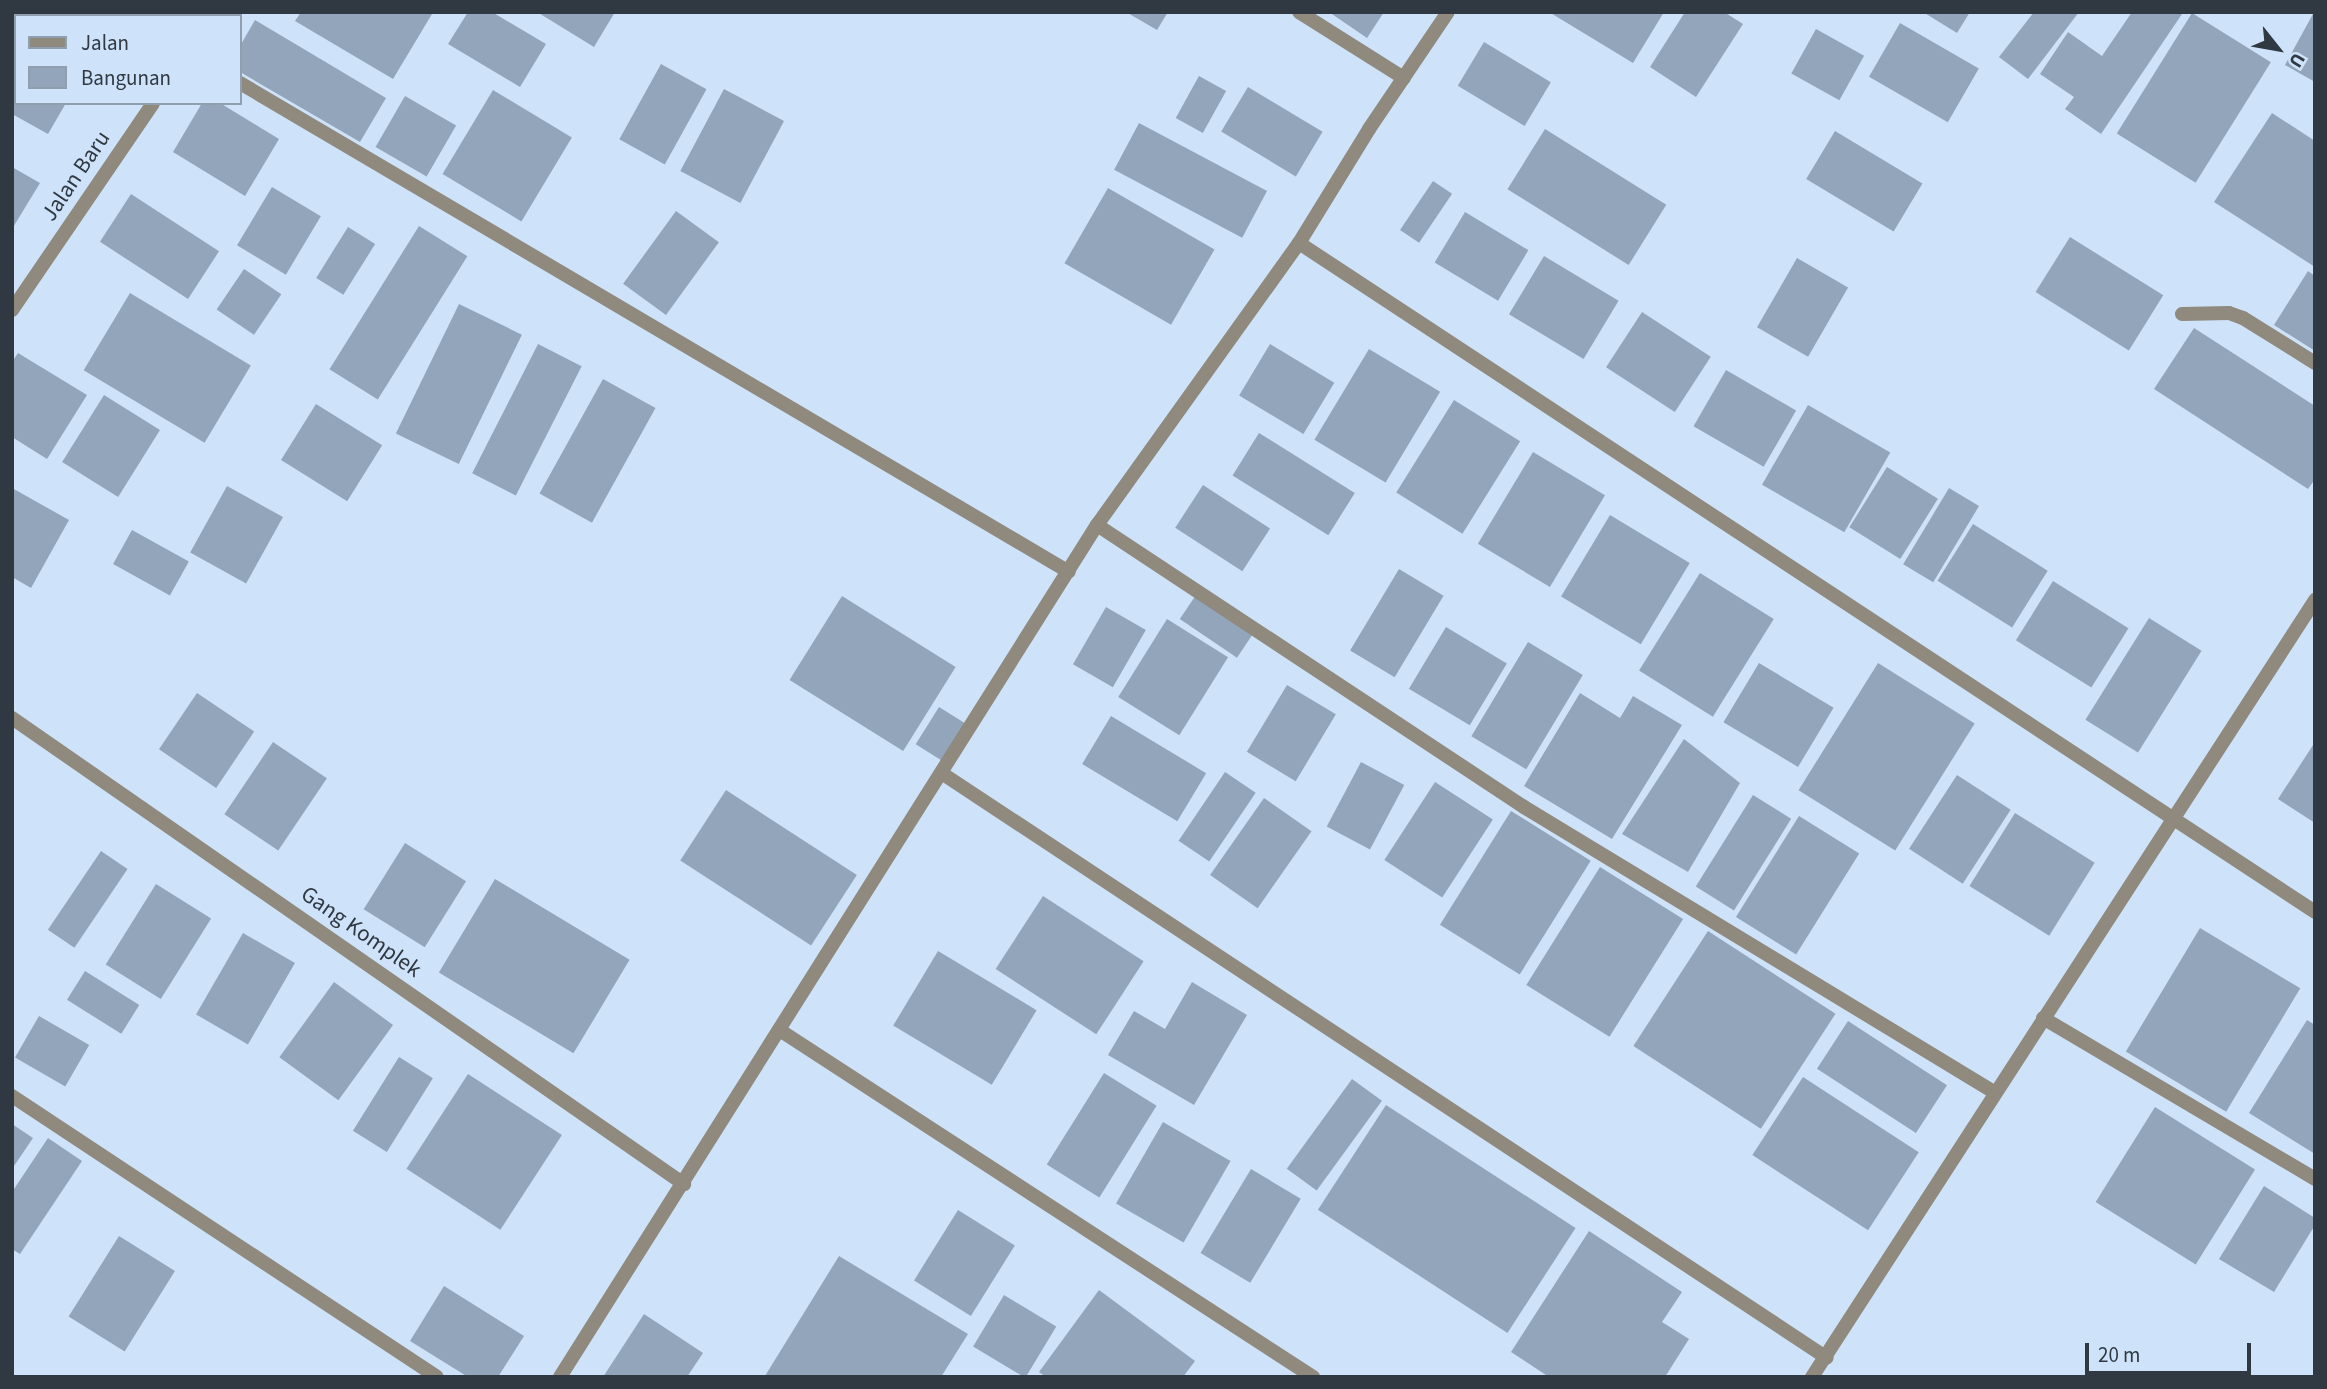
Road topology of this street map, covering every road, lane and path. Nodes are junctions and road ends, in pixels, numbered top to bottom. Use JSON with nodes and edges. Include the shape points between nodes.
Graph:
{"nodes":[{"id":1,"x":1299,"y":12,"type":"edge"},
{"id":2,"x":1448,"y":12,"type":"edge"},
{"id":3,"x":1404,"y":78,"type":"junction"},
{"id":4,"x":242,"y":84,"type":"edge"},
{"id":5,"x":152,"y":105,"type":"edge"},
{"id":6,"x":1300,"y":243,"type":"junction"},
{"id":7,"x":12,"y":310,"type":"edge"},
{"id":8,"x":2182,"y":314,"type":"dead end"},
{"id":9,"x":2315,"y":363,"type":"edge"},
{"id":10,"x":1097,"y":525,"type":"junction"},
{"id":11,"x":1069,"y":572,"type":"junction"},
{"id":12,"x":2315,"y":600,"type":"edge"},
{"id":13,"x":12,"y":718,"type":"edge"},
{"id":14,"x":943,"y":774,"type":"junction"},
{"id":15,"x":2172,"y":818,"type":"junction"},
{"id":16,"x":2315,"y":912,"type":"edge"},
{"id":17,"x":2043,"y":1018,"type":"junction"},
{"id":18,"x":780,"y":1031,"type":"junction"},
{"id":19,"x":1994,"y":1092,"type":"junction"},
{"id":20,"x":12,"y":1096,"type":"edge"},
{"id":21,"x":2315,"y":1179,"type":"edge"},
{"id":22,"x":684,"y":1184,"type":"junction"},
{"id":23,"x":1826,"y":1358,"type":"junction"},
{"id":24,"x":437,"y":1377,"type":"edge"},
{"id":25,"x":560,"y":1377,"type":"edge"},
{"id":26,"x":1313,"y":1377,"type":"edge"},
{"id":27,"x":1812,"y":1377,"type":"edge"}],
"edges":[{"from":1,"to":3,"type":"street"},
{"from":2,"to":3,"type":"street"},
{"from":3,"to":6,"type":"street"},
{"from":4,"to":11,"type":"street"},
{"from":5,"to":7,"type":"street","name":"Jalan Baru"},
{"from":6,"to":10,"type":"street"},
{"from":6,"to":15,"type":"street"},
{"from":8,"to":9,"type":"street","via":[[2229,313],[2261,327]]},
{"from":10,"to":11,"type":"street"},
{"from":10,"to":19,"type":"street","via":[[1524,807]]},
{"from":11,"to":14,"type":"street"},
{"from":12,"to":15,"type":"street"},
{"from":13,"to":22,"type":"street","name":"Gang Komplek"},
{"from":14,"to":18,"type":"street"},
{"from":14,"to":23,"type":"street"},
{"from":15,"to":16,"type":"street"},
{"from":15,"to":17,"type":"street"},
{"from":17,"to":19,"type":"street"},
{"from":17,"to":21,"type":"street"},
{"from":18,"to":22,"type":"street"},
{"from":18,"to":26,"type":"street"},
{"from":19,"to":23,"type":"street"},
{"from":20,"to":24,"type":"street"},
{"from":22,"to":25,"type":"street"},
{"from":23,"to":27,"type":"street"}]}
